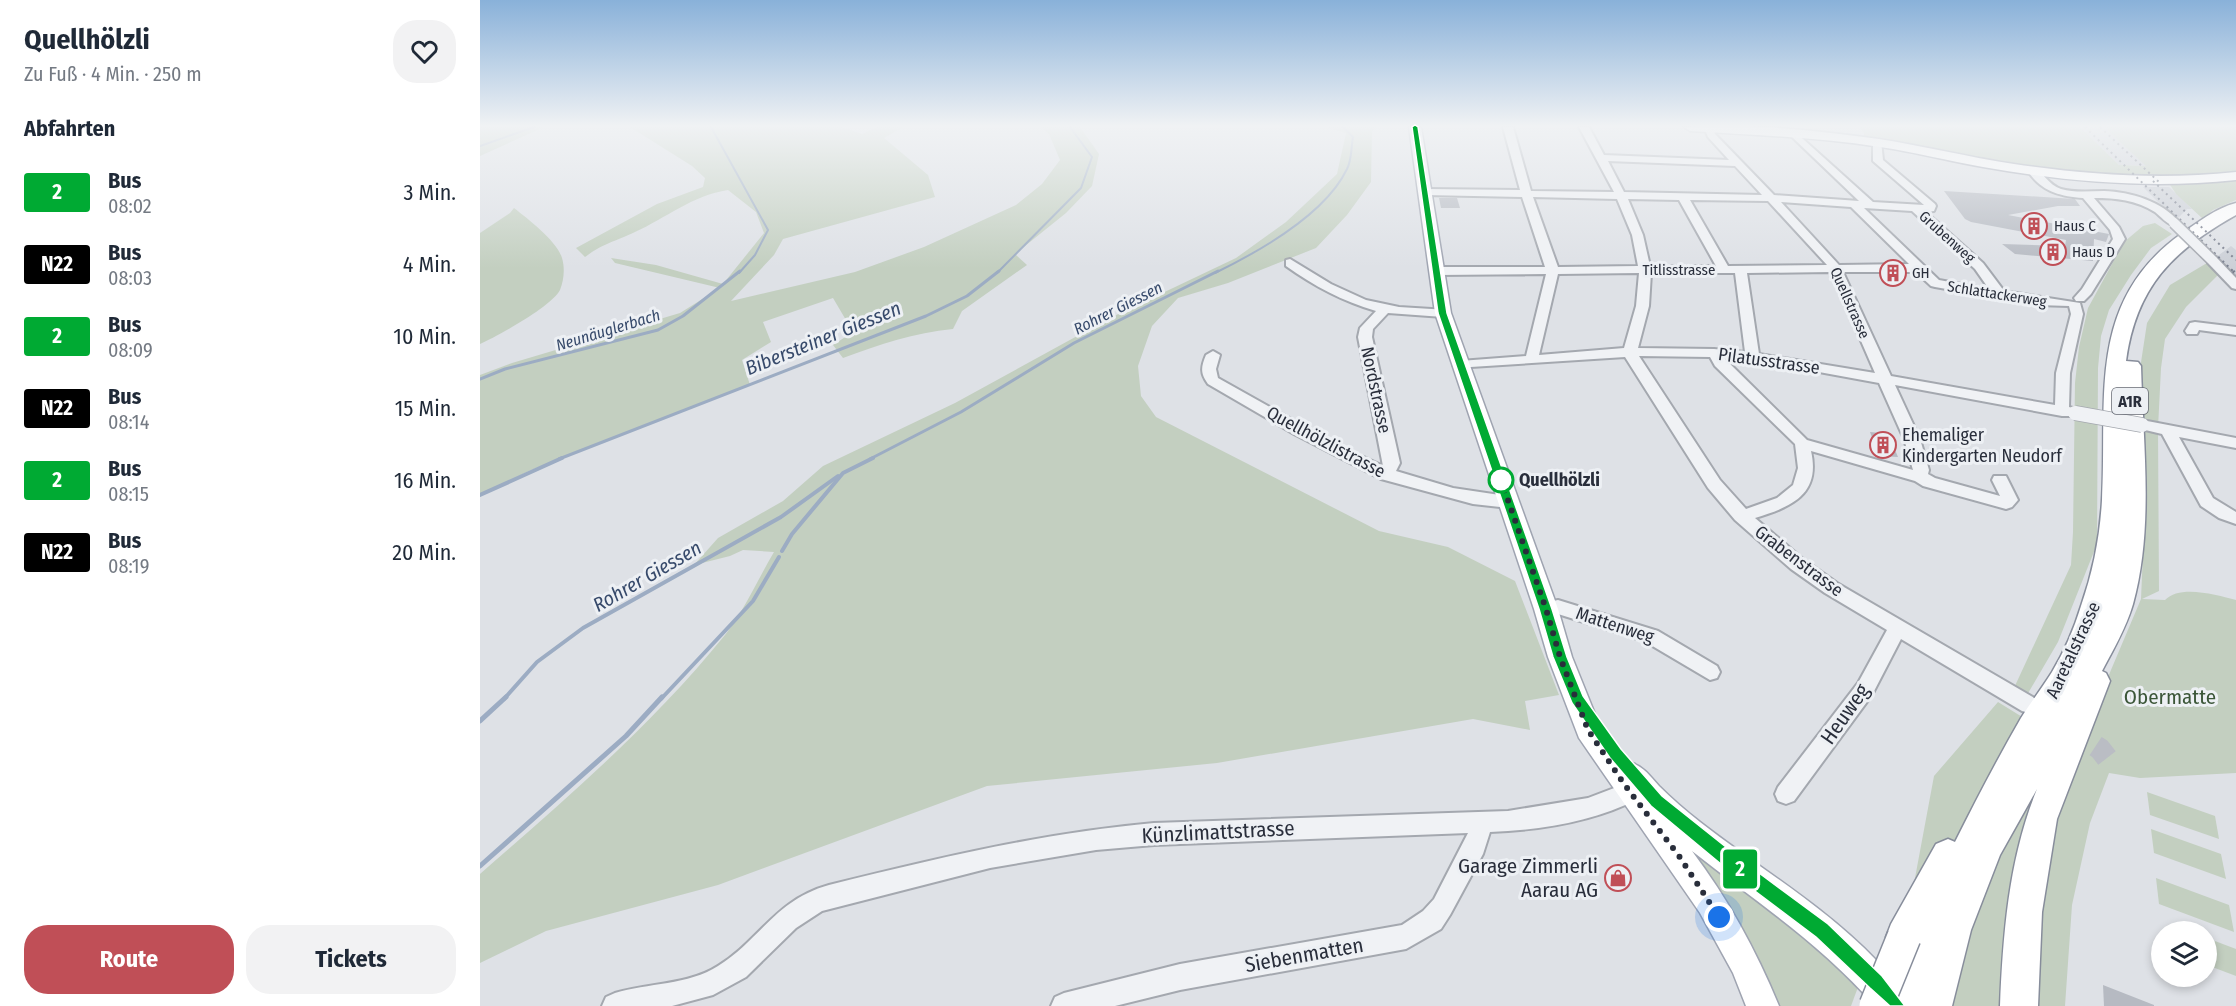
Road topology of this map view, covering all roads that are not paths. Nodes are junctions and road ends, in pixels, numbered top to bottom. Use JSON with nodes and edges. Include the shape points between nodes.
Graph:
{"nodes":[{"id":1,"x":1422,"y":174,"type":"edge"},
{"id":2,"x":1521,"y":174,"type":"edge"},
{"id":3,"x":1608,"y":174,"type":"edge"},
{"id":4,"x":1749,"y":174,"type":"edge"},
{"id":5,"x":1837,"y":174,"type":"edge"},
{"id":6,"x":1893,"y":174,"type":"edge"},
{"id":7,"x":2035,"y":174,"type":"edge"},
{"id":8,"x":2074,"y":174,"type":"edge"},
{"id":9,"x":2236,"y":176,"type":"edge"},
{"id":10,"x":1425,"y":192,"type":"junction"},
{"id":11,"x":1527,"y":194,"type":"junction"},
{"id":12,"x":1619,"y":195,"type":"junction"},
{"id":13,"x":2086,"y":195,"type":"junction"},
{"id":14,"x":1682,"y":196,"type":"junction"},
{"id":15,"x":1772,"y":198,"type":"junction"},
{"id":16,"x":1854,"y":204,"type":"junction"},
{"id":17,"x":1870,"y":205,"type":"junction"},
{"id":18,"x":1915,"y":208,"type":"junction"},
{"id":19,"x":2236,"y":208,"type":"edge"},
{"id":20,"x":2236,"y":218,"type":"edge"},
{"id":21,"x":1290,"y":263,"type":"dead end"},
{"id":22,"x":1921,"y":268,"type":"junction"},
{"id":23,"x":1836,"y":269,"type":"junction"},
{"id":24,"x":1725,"y":270,"type":"junction"},
{"id":25,"x":1741,"y":270,"type":"junction"},
{"id":26,"x":1553,"y":271,"type":"junction"},
{"id":27,"x":1645,"y":271,"type":"junction"},
{"id":28,"x":1437,"y":272,"type":"junction"},
{"id":29,"x":2236,"y":285,"type":"edge"},
{"id":30,"x":2000,"y":295,"type":"junction"},
{"id":31,"x":2073,"y":302,"type":"junction"},
{"id":32,"x":1384,"y":310,"type":"junction"},
{"id":33,"x":1443,"y":313,"type":"junction"},
{"id":34,"x":2192,"y":331,"type":"dead end"},
{"id":35,"x":2236,"y":331,"type":"edge"},
{"id":36,"x":1631,"y":352,"type":"junction"},
{"id":37,"x":1714,"y":353,"type":"junction"},
{"id":38,"x":1213,"y":355,"type":"dead end"},
{"id":39,"x":1753,"y":357,"type":"junction"},
{"id":40,"x":1533,"y":358,"type":"junction"},
{"id":41,"x":1460,"y":365,"type":"junction"},
{"id":42,"x":1884,"y":379,"type":"junction"},
{"id":43,"x":2069,"y":412,"type":"junction"},
{"id":44,"x":2163,"y":429,"type":"junction"},
{"id":45,"x":1802,"y":443,"type":"junction"},
{"id":46,"x":2236,"y":443,"type":"edge"},
{"id":47,"x":1387,"y":475,"type":"junction"},
{"id":48,"x":1919,"y":476,"type":"junction"},
{"id":49,"x":2000,"y":480,"type":"dead end"},
{"id":50,"x":1507,"y":501,"type":"junction"},
{"id":51,"x":1741,"y":516,"type":"junction"},
{"id":52,"x":2236,"y":518,"type":"edge"},
{"id":53,"x":1543,"y":600,"type":"junction"},
{"id":54,"x":2112,"y":624,"type":"junction"},
{"id":55,"x":1897,"y":628,"type":"junction"},
{"id":56,"x":1710,"y":672,"type":"dead end"},
{"id":57,"x":1577,"y":699,"type":"junction"},
{"id":58,"x":2031,"y":715,"type":"junction"},
{"id":59,"x":1635,"y":788,"type":"junction"},
{"id":60,"x":1786,"y":794,"type":"dead end"},
{"id":61,"x":1478,"y":822,"type":"junction"},
{"id":62,"x":1925,"y":950,"type":"junction"},
{"id":63,"x":615,"y":1006,"type":"edge"},
{"id":64,"x":1064,"y":1006,"type":"edge"},
{"id":65,"x":1763,"y":1006,"type":"edge"},
{"id":66,"x":1876,"y":1006,"type":"edge"},
{"id":67,"x":1896,"y":1006,"type":"edge"},
{"id":68,"x":1913,"y":1006,"type":"edge"},
{"id":69,"x":1933,"y":1006,"type":"edge"},
{"id":70,"x":2019,"y":1006,"type":"edge"}],
"edges":[{"from":1,"to":10,"type":"main road"},
{"from":2,"to":11,"type":"street"},
{"from":3,"to":12,"type":"street"},
{"from":4,"to":15,"type":"street","name":"Quellstrasse"},
{"from":5,"to":17,"type":"street"},
{"from":6,"to":18,"type":"street","via":[[1931,206]]},
{"from":7,"to":13,"type":"street","via":[[2046,187]]},
{"from":8,"to":9,"type":"main road","via":[[2167,180]]},
{"from":10,"to":11,"type":"street"},
{"from":10,"to":28,"type":"main road"},
{"from":11,"to":12,"type":"street"},
{"from":11,"to":26,"type":"street"},
{"from":12,"to":14,"type":"street"},
{"from":12,"to":27,"type":"street","via":[[1637,235]]},
{"from":13,"to":29,"type":"street","bridge":true,"via":[[2118,195],[2155,207]]},
{"from":13,"to":31,"type":"street","via":[[2119,239],[2087,291]]},
{"from":14,"to":15,"type":"street"},
{"from":14,"to":24,"type":"street"},
{"from":15,"to":16,"type":"street"},
{"from":15,"to":23,"type":"street","name":"Quellstrasse"},
{"from":16,"to":17,"type":"street"},
{"from":16,"to":22,"type":"street","name":"Schlattackerweg"},
{"from":17,"to":18,"type":"street"},
{"from":18,"to":30,"type":"street","name":"Grubenweg","via":[[1979,266]]},
{"from":19,"to":58,"type":"highway","name":"Aaretalstrasse","number":"A1R","via":[[2199,227],[2166,253],[2144,281],[2127,313],[2114,370],[2114,494],[2104,577],[2083,635],[2049,703]]},
{"from":20,"to":54,"type":"highway","name":"Aaretalstrasse","number":"A1R","via":[[2207,235],[2166,274],[2148,303],[2136,337],[2130,393],[2131,547]]},
{"from":21,"to":32,"type":"street","via":[[1340,294]]},
{"from":22,"to":23,"type":"street","name":"Titlisstrasse"},
{"from":22,"to":30,"type":"street","name":"Schlattackerweg","via":[[1942,285]]},
{"from":23,"to":25,"type":"street","name":"Titlisstrasse"},
{"from":23,"to":42,"type":"street","name":"Quellstrasse"},
{"from":24,"to":25,"type":"street","name":"Titlisstrasse"},
{"from":24,"to":27,"type":"street","name":"Titlisstrasse"},
{"from":25,"to":39,"type":"street"},
{"from":26,"to":27,"type":"street","name":"Titlisstrasse"},
{"from":26,"to":28,"type":"street","name":"Titlisstrasse"},
{"from":26,"to":40,"type":"street"},
{"from":27,"to":36,"type":"street","via":[[1644,301]]},
{"from":28,"to":33,"type":"main road"},
{"from":30,"to":31,"type":"street","name":"Schlattackerweg"},
{"from":31,"to":43,"type":"street","via":[[2078,314],[2063,373]]},
{"from":32,"to":33,"type":"street"},
{"from":32,"to":47,"type":"street","name":"Nordstrasse","via":[[1367,328],[1365,337],[1392,463]]},
{"from":33,"to":41,"type":"main road"},
{"from":34,"to":35,"type":"street","via":[[2195,326],[2203,326]]},
{"from":36,"to":37,"type":"street","name":"Pilatusstrasse"},
{"from":36,"to":40,"type":"street","name":"Pilatusstrasse"},
{"from":36,"to":51,"type":"street","name":"Grabenstrasse","via":[[1696,458]]},
{"from":37,"to":39,"type":"street","name":"Pilatusstrasse"},
{"from":37,"to":45,"type":"street"},
{"from":38,"to":47,"type":"street","name":"Quellhölzlistrasse","via":[[1208,370],[1213,381]]},
{"from":39,"to":42,"type":"street","name":"Pilatusstrasse"},
{"from":40,"to":41,"type":"street","name":"Pilatusstrasse"},
{"from":41,"to":50,"type":"main road"},
{"from":42,"to":43,"type":"street","name":"Pilatusstrasse"},
{"from":42,"to":48,"type":"street","name":"Quellstrasse","via":[[1912,439],[1921,470]]},
{"from":43,"to":44,"type":"street","name":"Pilatusstrasse","bridge":true},
{"from":44,"to":46,"type":"street","name":"Pilatusstrasse"},
{"from":44,"to":52,"type":"street","via":[[2207,502]]},
{"from":45,"to":48,"type":"street"},
{"from":45,"to":51,"type":"street","via":[[1805,476],[1795,494],[1776,506]]},
{"from":47,"to":50,"type":"street","name":"Quellhölzlistrasse","via":[[1428,489]]},
{"from":48,"to":49,"type":"street","via":[[2006,503],[2010,500]]},
{"from":50,"to":53,"type":"main road"},
{"from":51,"to":55,"type":"street","name":"Grabenstrasse","via":[[1797,564]]},
{"from":53,"to":56,"type":"street","name":"Mattenweg","via":[[1651,636]]},
{"from":53,"to":57,"type":"main road"},
{"from":54,"to":62,"type":"highway","name":"Aaretalstrasse","number":"A1R","via":[[1988,848],[1964,900]]},
{"from":54,"to":70,"type":"highway","via":[[2099,673],[2041,819],[2024,905]]},
{"from":55,"to":58,"type":"street","name":"Grabenstrasse"},
{"from":55,"to":60,"type":"street","name":"Heuweg","via":[[1865,689]]},
{"from":57,"to":59,"type":"main road"},
{"from":57,"to":59,"type":"main road","via":[[1588,730],[1601,750]]},
{"from":58,"to":62,"type":"highway","name":"Aaretalstrasse","number":"A1R","via":[[1958,868]]},
{"from":59,"to":61,"type":"street","name":"Künzlimattstrasse","via":[[1611,800],[1562,813]]},
{"from":59,"to":65,"type":"main road","via":[[1711,902]]},
{"from":59,"to":67,"type":"main road","via":[[1822,930]]},
{"from":61,"to":63,"type":"street","name":"Künzlimattstrasse","via":[[1096,839],[990,857],[809,904],[725,976]]},
{"from":61,"to":64,"type":"street","name":"Siebenmatten","via":[[1475,846],[1442,907],[1432,920],[1406,937],[1180,977]]},
{"from":62,"to":66,"type":"highway","bridge":true},
{"from":62,"to":68,"type":"highway","name":"Aaretalstrasse","number":"A1R"},
{"from":62,"to":69,"type":"highway","name":"Aaretalstrasse","number":"A1R"}]}
